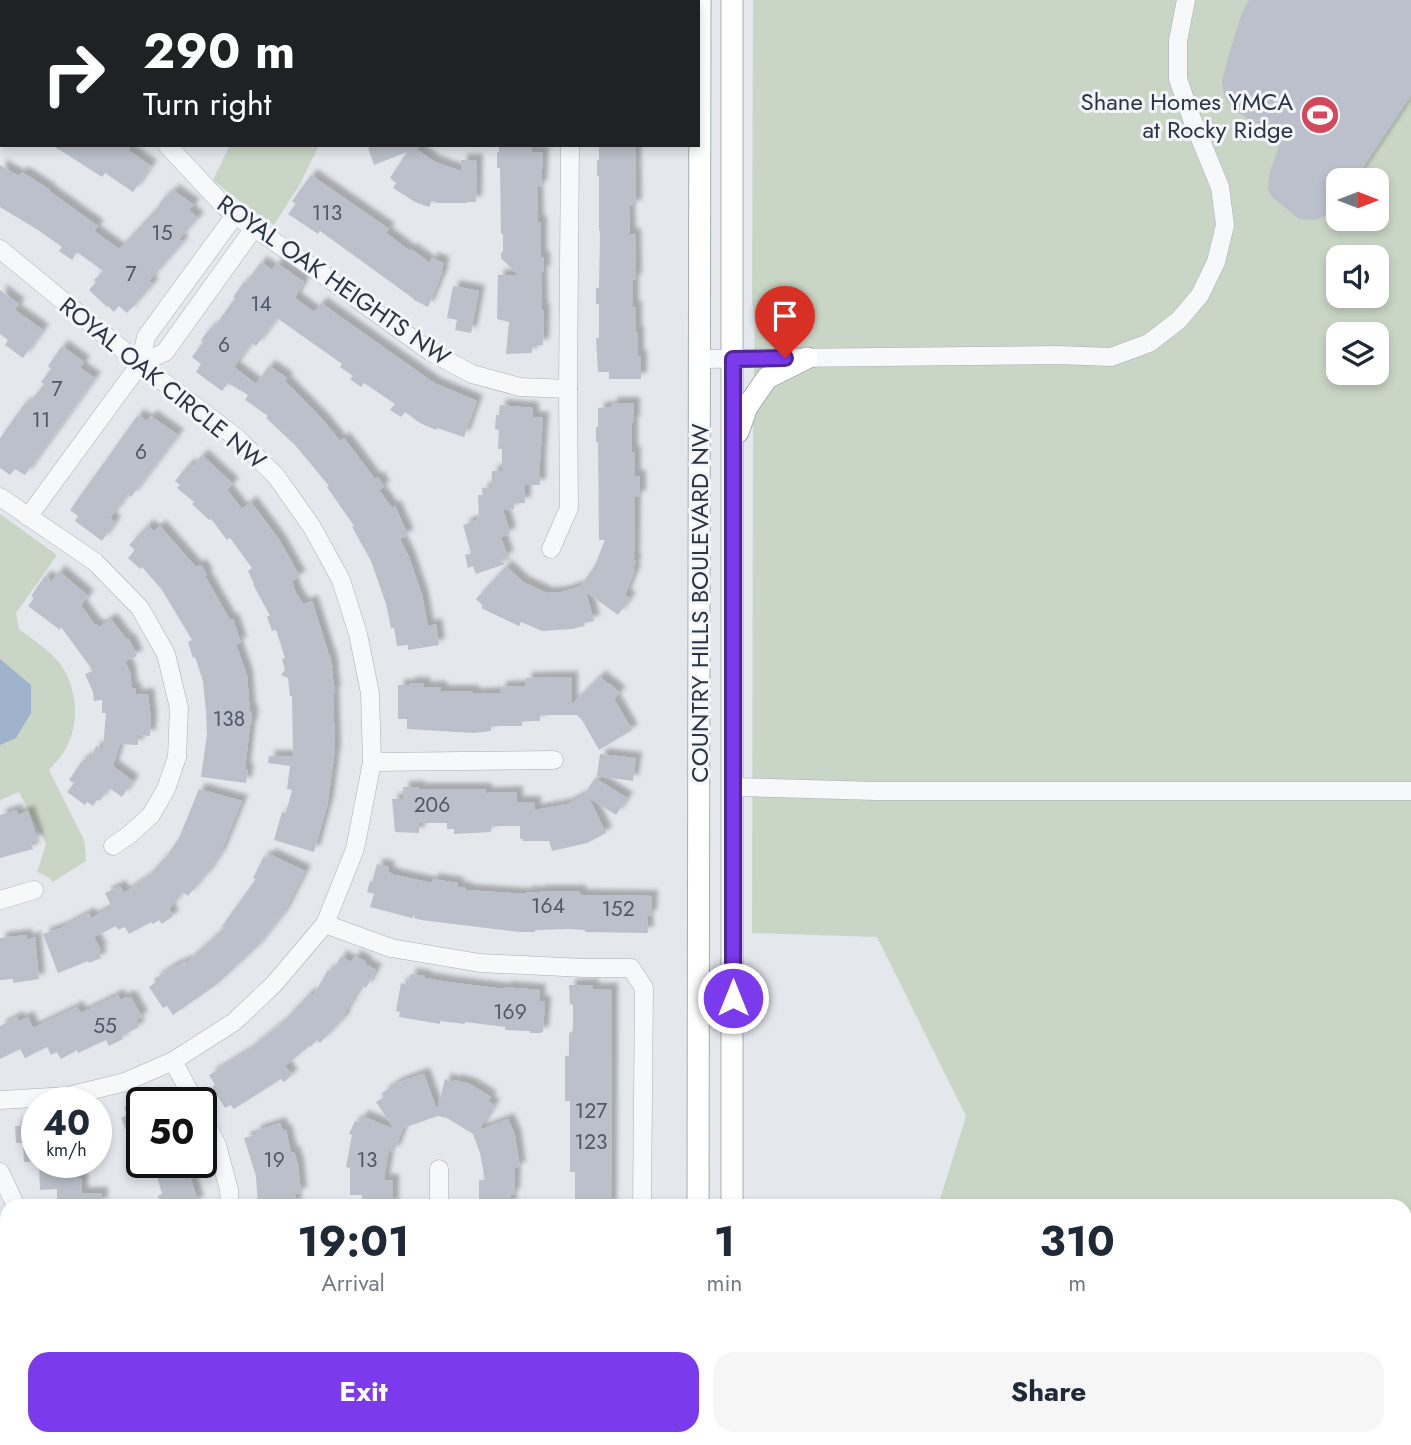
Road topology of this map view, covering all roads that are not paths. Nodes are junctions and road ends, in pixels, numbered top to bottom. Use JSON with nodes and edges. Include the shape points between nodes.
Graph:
{"nodes":[{"id":1,"x":732,"y":0,"type":"edge"},
{"id":2,"x":1186,"y":0,"type":"edge"},
{"id":3,"x":169,"y":147,"type":"edge"},
{"id":4,"x":570,"y":147,"type":"edge"},
{"id":5,"x":700,"y":147,"type":"edge"},
{"id":6,"x":235,"y":215,"type":"junction"},
{"id":7,"x":254,"y":228,"type":"junction"},
{"id":8,"x":0,"y":249,"type":"edge"},
{"id":9,"x":807,"y":358,"type":"junction"},
{"id":10,"x":699,"y":359,"type":"junction"},
{"id":11,"x":733,"y":359,"type":"junction"},
{"id":12,"x":140,"y":365,"type":"junction"},
{"id":13,"x":568,"y":389,"type":"junction"},
{"id":14,"x":733,"y":448,"type":"junction"},
{"id":15,"x":0,"y":497,"type":"edge"},
{"id":16,"x":28,"y":517,"type":"junction"},
{"id":17,"x":551,"y":549,"type":"dead end"},
{"id":18,"x":554,"y":760,"type":"dead end"},
{"id":19,"x":372,"y":762,"type":"junction"},
{"id":20,"x":733,"y":787,"type":"junction"},
{"id":21,"x":1411,"y":790,"type":"edge"},
{"id":22,"x":113,"y":846,"type":"dead end"},
{"id":23,"x":34,"y":890,"type":"dead end"},
{"id":24,"x":0,"y":900,"type":"edge"},
{"id":25,"x":325,"y":924,"type":"junction"},
{"id":26,"x":173,"y":1060,"type":"junction"},
{"id":27,"x":187,"y":1087,"type":"edge"},
{"id":28,"x":0,"y":1100,"type":"edge"},
{"id":29,"x":217,"y":1145,"type":"edge"},
{"id":30,"x":439,"y":1169,"type":"dead end"},
{"id":31,"x":0,"y":1172,"type":"edge"},
{"id":32,"x":13,"y":1199,"type":"edge"},
{"id":33,"x":230,"y":1199,"type":"edge"},
{"id":34,"x":439,"y":1199,"type":"edge"},
{"id":35,"x":642,"y":1199,"type":"edge"},
{"id":36,"x":698,"y":1199,"type":"edge"},
{"id":37,"x":732,"y":1199,"type":"edge"}],
"edges":[{"from":1,"to":11,"type":"main road","name":"COUNTRY HILLS BOULEVARD NW"},
{"from":2,"to":9,"type":"street","via":[[1178,41],[1178,79],[1220,187],[1225,225],[1216,262],[1200,295],[1179,320],[1149,343],[1111,357]]},
{"from":3,"to":6,"type":"street","name":"ROYAL OAK HEIGHTS NW"},
{"from":4,"to":13,"type":"street"},
{"from":5,"to":10,"type":"main road","name":"COUNTRY HILLS BOULEVARD NW"},
{"from":6,"to":7,"type":"street","name":"ROYAL OAK HEIGHTS NW"},
{"from":6,"to":12,"type":"street","via":[[146,337]]},
{"from":7,"to":12,"type":"street","via":[[165,352]]},
{"from":7,"to":13,"type":"street","name":"ROYAL OAK HEIGHTS NW","via":[[431,352],[472,374],[520,387]]},
{"from":8,"to":12,"type":"street","name":"ROYAL OAK CIRCLE NW"},
{"from":9,"to":11,"type":"street"},
{"from":9,"to":14,"type":"main road","via":[[767,379],[747,407]]},
{"from":10,"to":11,"type":"street"},
{"from":10,"to":36,"type":"main road","name":"COUNTRY HILLS BOULEVARD NW"},
{"from":11,"to":14,"type":"main road","name":"COUNTRY HILLS BOULEVARD NW"},
{"from":12,"to":16,"type":"street"},
{"from":12,"to":19,"type":"street","name":"ROYAL OAK CIRCLE NW","via":[[237,438],[276,476],[312,527],[341,580],[358,634],[370,693]]},
{"from":13,"to":17,"type":"street","via":[[569,509]]},
{"from":14,"to":20,"type":"main road","name":"COUNTRY HILLS BOULEVARD NW"},
{"from":15,"to":16,"type":"street"},
{"from":16,"to":22,"type":"street","via":[[95,562],[140,608],[166,654],[179,708],[177,757],[151,815]]},
{"from":18,"to":19,"type":"street"},
{"from":19,"to":25,"type":"street","name":"ROYAL OAK CIRCLE NW","via":[[355,849]]},
{"from":20,"to":21,"type":"street"},
{"from":20,"to":37,"type":"main road","name":"COUNTRY HILLS BOULEVARD NW"},
{"from":23,"to":24,"type":"street"},
{"from":25,"to":26,"type":"street","name":"ROYAL OAK CIRCLE NW","via":[[274,984],[234,1021]]},
{"from":25,"to":35,"type":"street","via":[[391,948],[480,963],[631,968],[643,988]]},
{"from":26,"to":27,"type":"street"},
{"from":26,"to":28,"type":"street","name":"ROYAL OAK CIRCLE NW","via":[[125,1082],[68,1096]]},
{"from":29,"to":33,"type":"street"},
{"from":30,"to":34,"type":"street"},
{"from":31,"to":32,"type":"street"}]}
